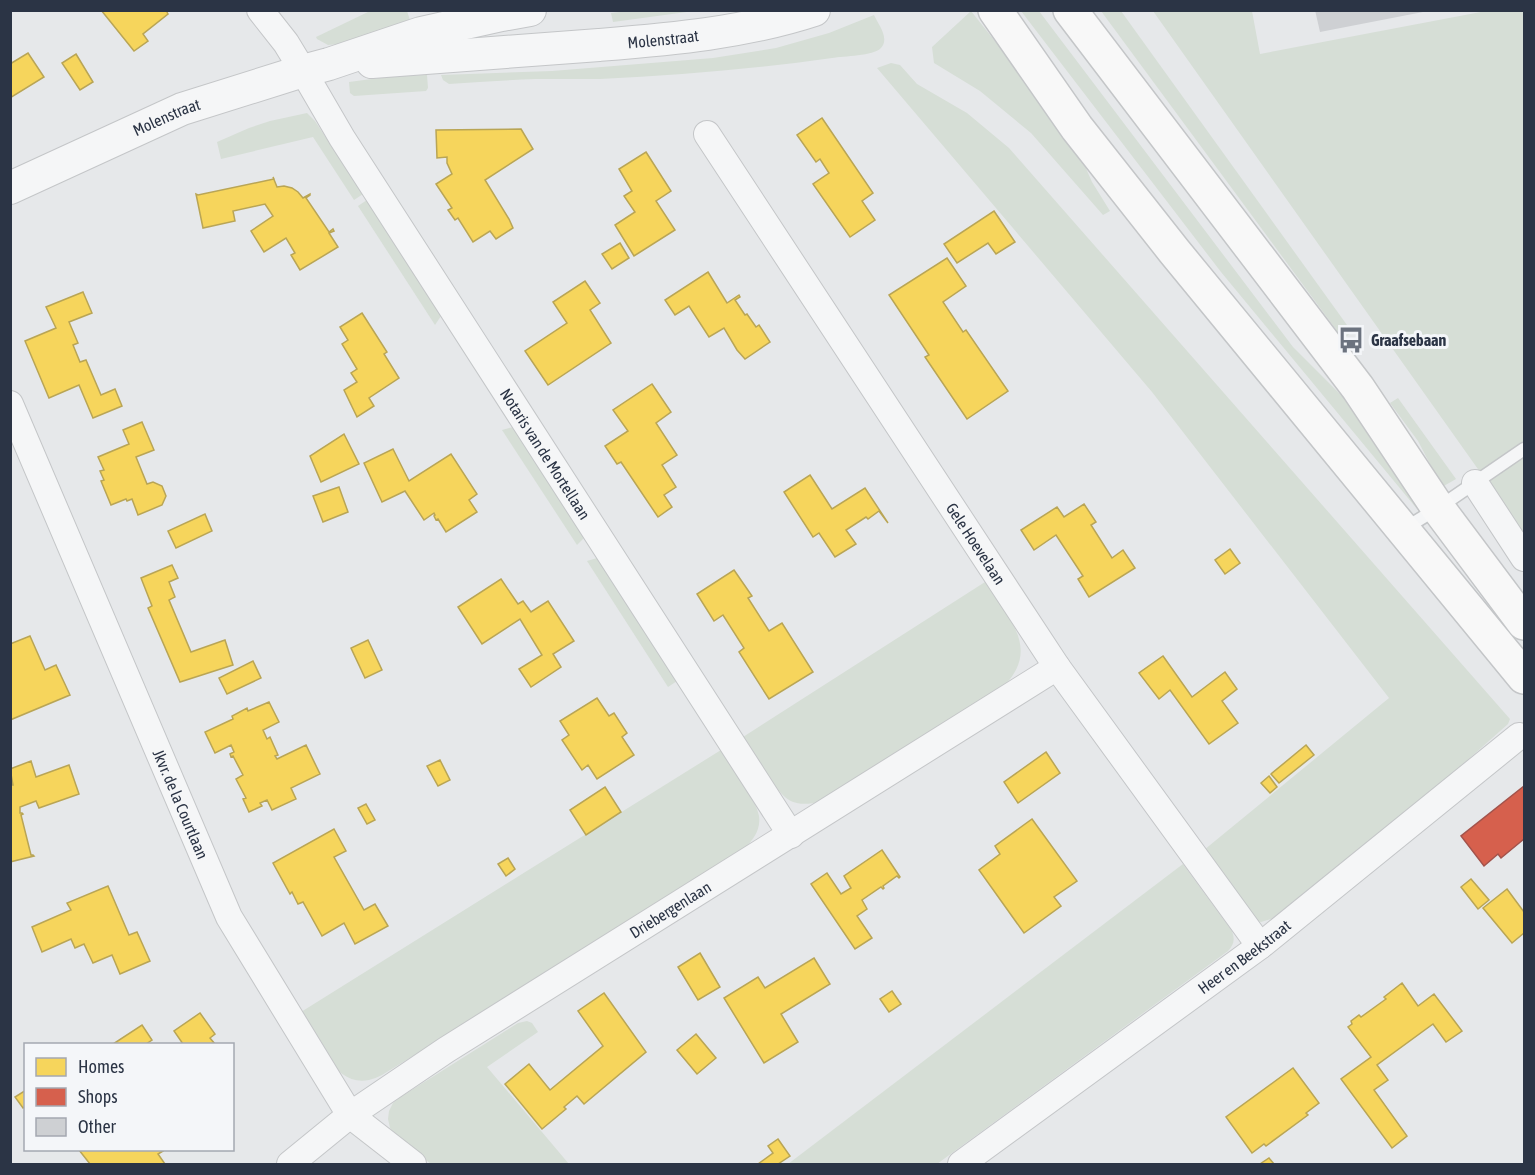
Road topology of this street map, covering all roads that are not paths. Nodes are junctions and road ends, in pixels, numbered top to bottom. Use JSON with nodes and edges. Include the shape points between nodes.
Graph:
{"nodes":[{"id":1,"x":260,"y":10,"type":"edge"},
{"id":2,"x":814,"y":10,"type":"edge"},
{"id":3,"x":995,"y":10,"type":"edge"},
{"id":4,"x":1070,"y":10,"type":"edge"},
{"id":5,"x":511,"y":12,"type":"edge"},
{"id":6,"x":510,"y":52,"type":"junction"},
{"id":7,"x":316,"y":68,"type":"junction"},
{"id":8,"x":707,"y":134,"type":"dead end"},
{"id":9,"x":10,"y":188,"type":"edge"},
{"id":10,"x":10,"y":404,"type":"edge"},
{"id":11,"x":1524,"y":449,"type":"edge"},
{"id":12,"x":1476,"y":483,"type":"junction"},
{"id":13,"x":1437,"y":508,"type":"junction"},
{"id":14,"x":1403,"y":529,"type":"junction"},
{"id":15,"x":1524,"y":558,"type":"edge"},
{"id":16,"x":1524,"y":623,"type":"edge"},
{"id":17,"x":1058,"y":667,"type":"junction"},
{"id":18,"x":1524,"y":678,"type":"edge"},
{"id":19,"x":1519,"y":736,"type":"dead end"},
{"id":20,"x":791,"y":835,"type":"junction"},
{"id":21,"x":1260,"y":946,"type":"junction"},
{"id":22,"x":350,"y":1115,"type":"junction"},
{"id":23,"x":290,"y":1164,"type":"edge"},
{"id":24,"x":413,"y":1164,"type":"edge"},
{"id":25,"x":961,"y":1164,"type":"edge"}],
"edges":[{"from":1,"to":7,"type":"street","name":"Notaris van de Mortellaan","via":[[286,43]]},
{"from":2,"to":6,"type":"street","name":"Molenstraat","via":[[728,32]]},
{"from":3,"to":14,"type":"main road","via":[[1077,128]]},
{"from":4,"to":13,"type":"main road","via":[[1358,388]]},
{"from":5,"to":6,"type":"street","name":"Molenstraat"},
{"from":5,"to":7,"type":"street","name":"Molenstraat","via":[[421,33]]},
{"from":6,"to":7,"type":"street","name":"Molenstraat"},
{"from":7,"to":9,"type":"street","name":"Molenstraat","via":[[182,109]]},
{"from":7,"to":20,"type":"street","name":"Notaris van de Mortellaan","via":[[348,148]]},
{"from":8,"to":17,"type":"street","name":"Gele Hoevelaan"},
{"from":10,"to":22,"type":"street","name":"Jkvr. de la Courtlaan","via":[[229,917]]},
{"from":11,"to":12,"type":"lane"},
{"from":12,"to":13,"type":"lane"},
{"from":12,"to":15,"type":"street"},
{"from":13,"to":14,"type":"lane"},
{"from":13,"to":16,"type":"main road"},
{"from":14,"to":18,"type":"main road"},
{"from":17,"to":20,"type":"street","name":"Driebergenlaan"},
{"from":17,"to":21,"type":"street","name":"Gele Hoevelaan"},
{"from":19,"to":21,"type":"street","name":"Heer en Beekstraat"},
{"from":20,"to":22,"type":"street","name":"Driebergenlaan","via":[[446,1050]]},
{"from":21,"to":25,"type":"street","name":"Heer en Beekstraat"},
{"from":22,"to":23,"type":"street","name":"Driebergenlaan"},
{"from":22,"to":24,"type":"street","name":"Jkvr. de la Courtlaan"}]}
